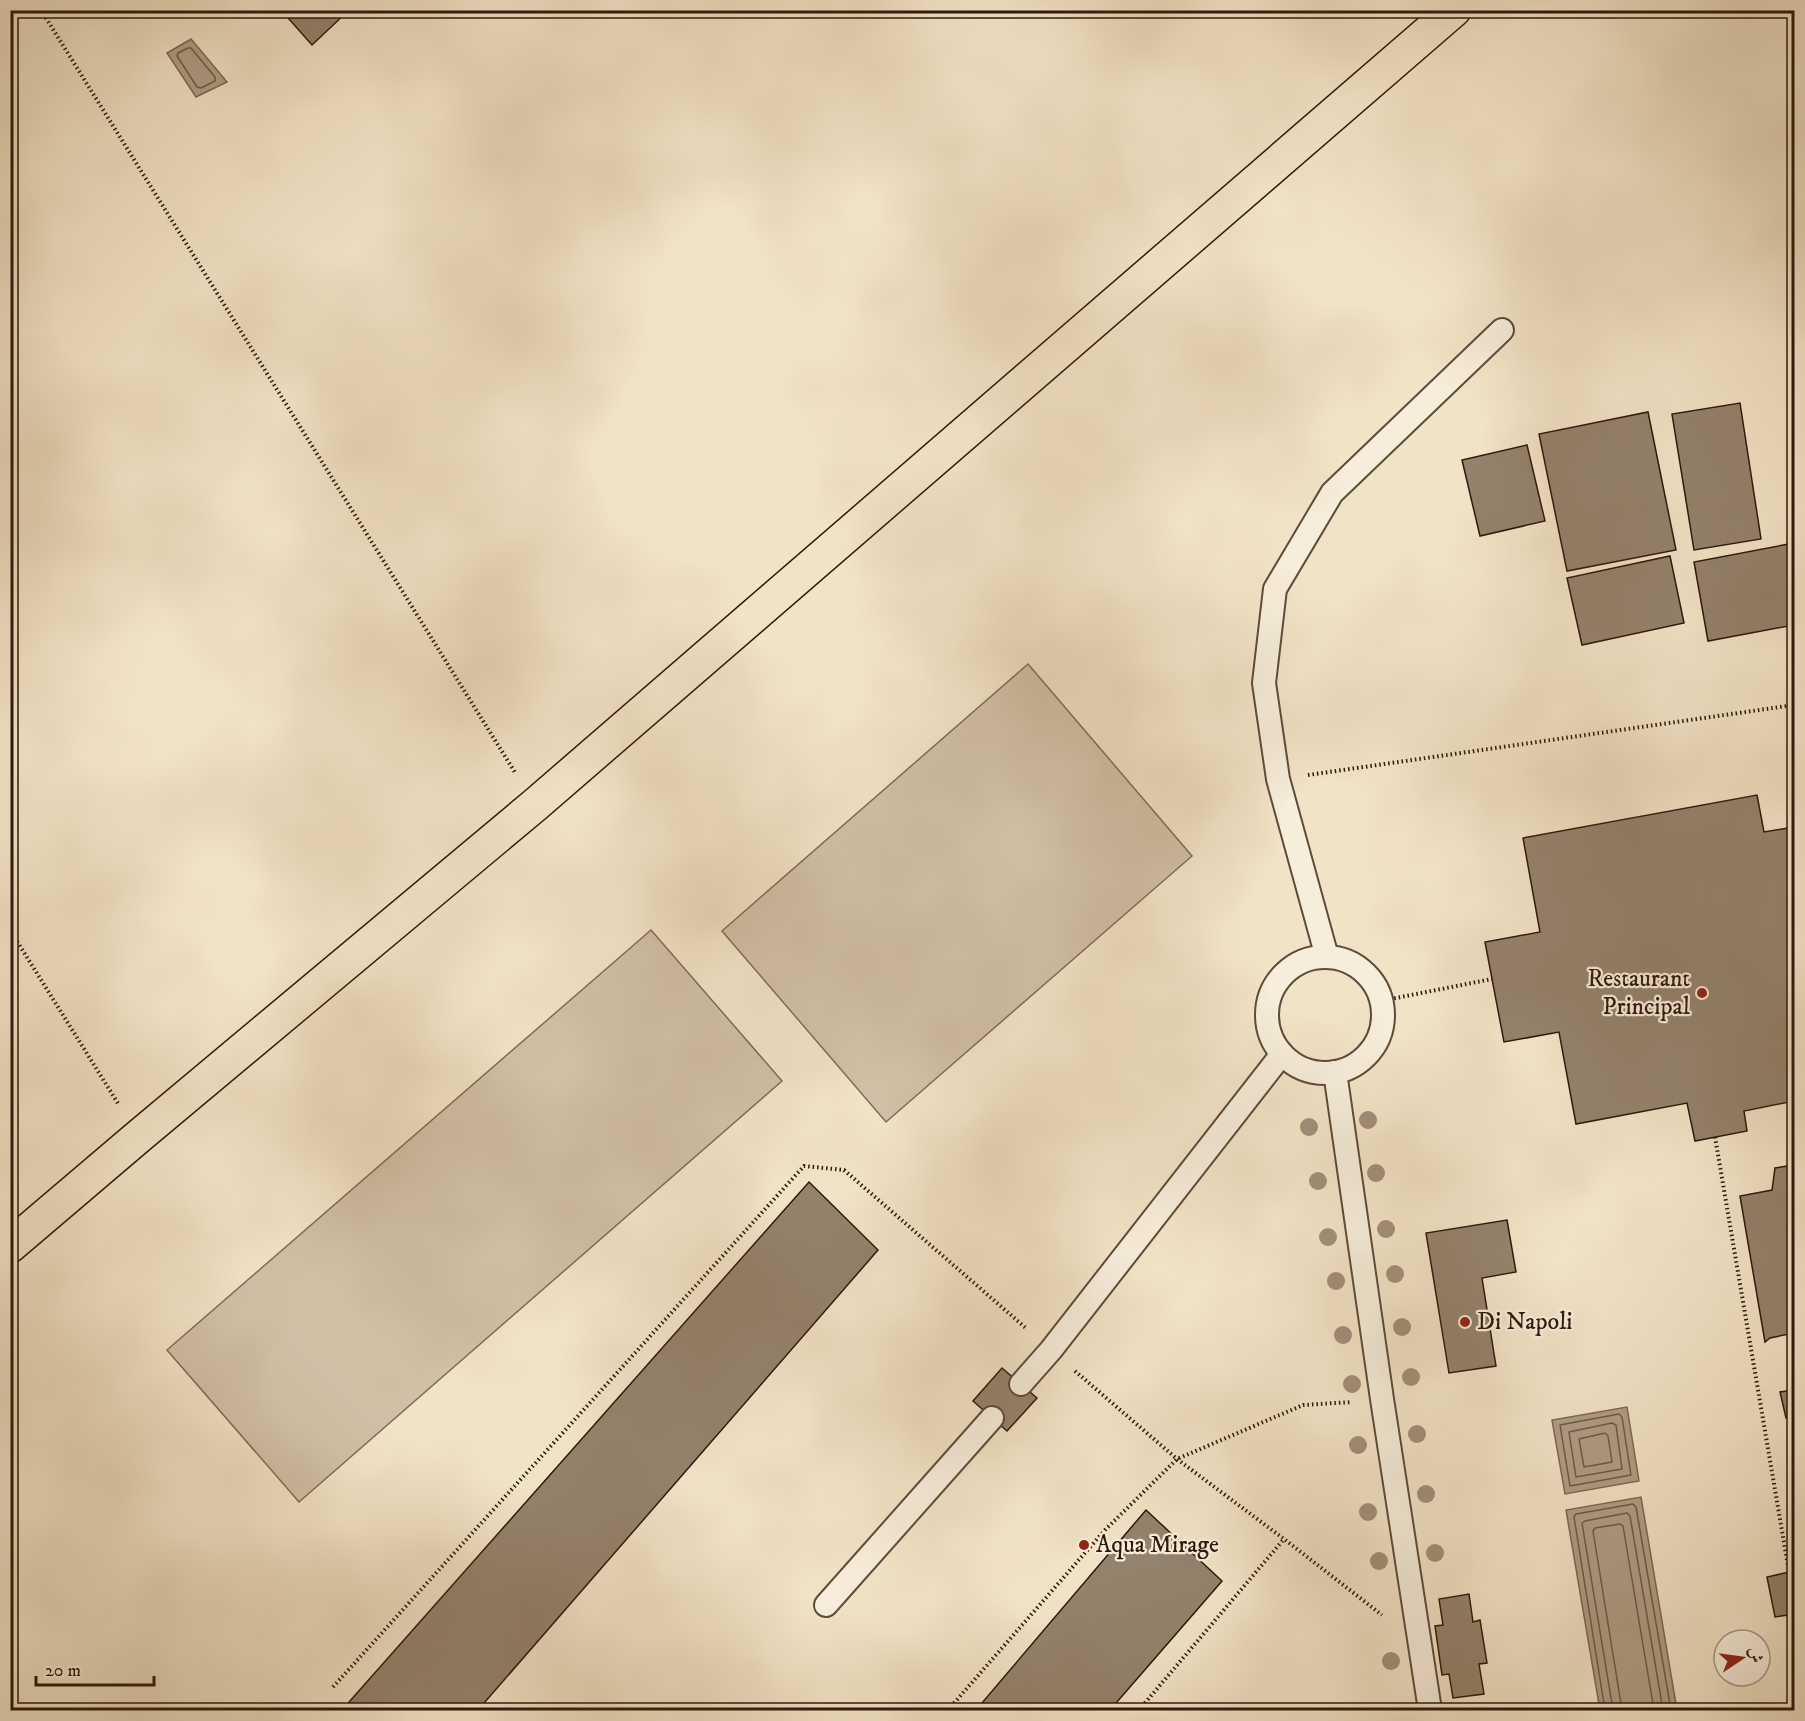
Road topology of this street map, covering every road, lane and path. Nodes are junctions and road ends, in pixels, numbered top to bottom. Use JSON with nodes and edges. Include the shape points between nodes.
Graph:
{"nodes":[{"id":1,"x":41,"y":10,"type":"edge"},
{"id":2,"x":1454,"y":10,"type":"edge"},
{"id":3,"x":1502,"y":330,"type":"dead end"},
{"id":4,"x":1794,"y":705,"type":"edge"},
{"id":5,"x":1278,"y":779,"type":"junction"},
{"id":6,"x":535,"y":805,"type":"junction"},
{"id":7,"x":10,"y":930,"type":"edge"},
{"id":8,"x":1327,"y":957,"type":"junction"},
{"id":9,"x":1492,"y":979,"type":"dead end"},
{"id":10,"x":1381,"y":1000,"type":"junction"},
{"id":11,"x":1282,"y":1053,"type":"junction"},
{"id":12,"x":1335,"y":1072,"type":"junction"},
{"id":13,"x":138,"y":1137,"type":"junction"},
{"id":14,"x":1715,"y":1137,"type":"dead end"},
{"id":15,"x":10,"y":1246,"type":"edge"},
{"id":16,"x":1051,"y":1350,"type":"junction"},
{"id":17,"x":1021,"y":1384,"type":"dead end"},
{"id":18,"x":1382,"y":1399,"type":"junction"},
{"id":19,"x":992,"y":1418,"type":"dead end"},
{"id":20,"x":1177,"y":1459,"type":"junction"},
{"id":21,"x":1284,"y":1539,"type":"junction"},
{"id":22,"x":1789,"y":1572,"type":"dead end"},
{"id":23,"x":826,"y":1605,"type":"dead end"},
{"id":24,"x":1420,"y":1645,"type":"junction"},
{"id":25,"x":333,"y":1687,"type":"dead end"},
{"id":26,"x":948,"y":1710,"type":"edge"},
{"id":27,"x":1139,"y":1710,"type":"edge"},
{"id":28,"x":1430,"y":1710,"type":"edge"}],
"edges":[{"from":1,"to":6,"type":"path"},
{"from":2,"to":6,"type":"main road"},
{"from":3,"to":5,"type":"lane","via":[[1332,493],[1275,589],[1264,683]]},
{"from":4,"to":5,"type":"path"},
{"from":5,"to":8,"type":"lane"},
{"from":6,"to":13,"type":"main road"},
{"from":7,"to":13,"type":"path"},
{"from":8,"to":10,"type":"lane","via":[[1361,969]]},
{"from":8,"to":11,"type":"lane","via":[[1293,966],[1271,995],[1269,1031]]},
{"from":9,"to":10,"type":"path"},
{"from":10,"to":12,"type":"lane","via":[[1382,1023],[1374,1046],[1358,1063]]},
{"from":11,"to":12,"type":"lane","via":[[1311,1071]]},
{"from":11,"to":16,"type":"lane"},
{"from":12,"to":18,"type":"lane"},
{"from":13,"to":15,"type":"main road"},
{"from":14,"to":22,"type":"path"},
{"from":16,"to":17,"type":"lane"},
{"from":16,"to":20,"type":"path"},
{"from":16,"to":25,"type":"path","via":[[844,1170],[804,1166]]},
{"from":18,"to":20,"type":"path","via":[[1303,1405]]},
{"from":18,"to":24,"type":"lane"},
{"from":19,"to":23,"type":"lane"},
{"from":20,"to":21,"type":"path"},
{"from":20,"to":26,"type":"path","via":[[1105,1530]]},
{"from":21,"to":24,"type":"path"},
{"from":21,"to":27,"type":"path"},
{"from":24,"to":28,"type":"lane"}]}
